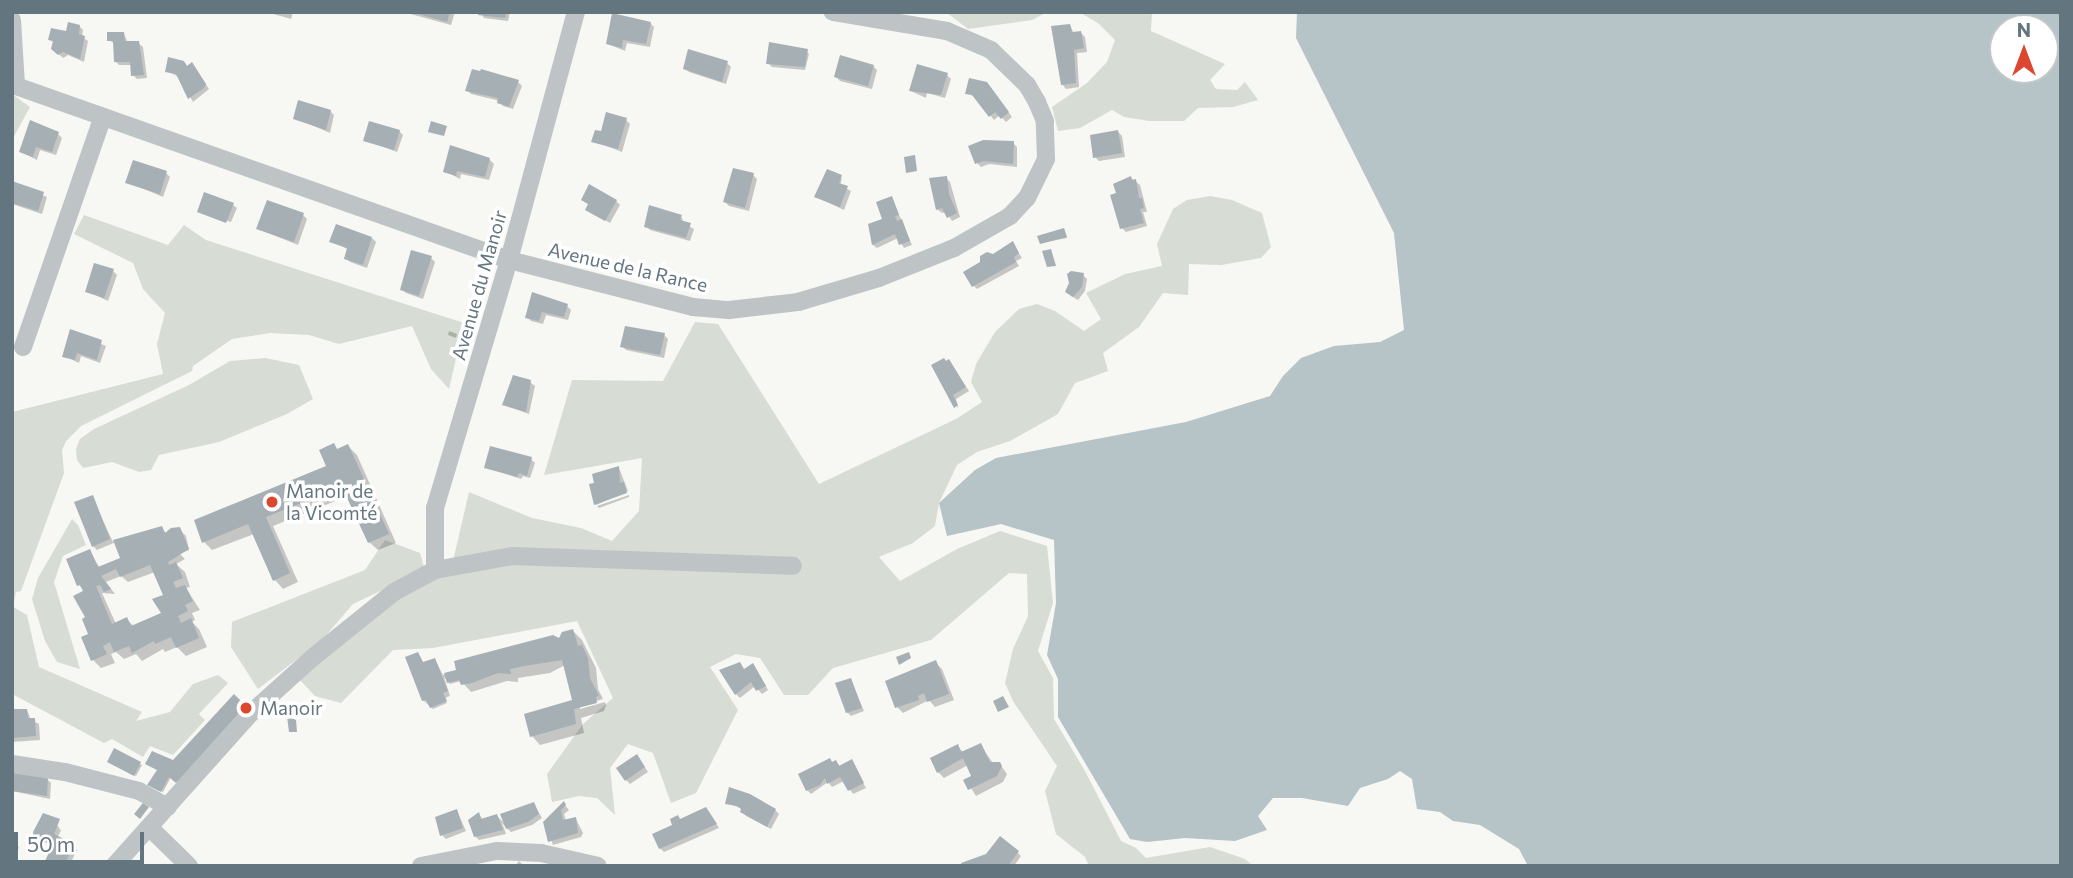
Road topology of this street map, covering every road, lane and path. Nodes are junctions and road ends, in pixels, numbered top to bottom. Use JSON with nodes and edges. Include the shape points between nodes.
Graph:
{"nodes":[{"id":1,"x":576,"y":12,"type":"edge"},
{"id":2,"x":833,"y":12,"type":"edge"},
{"id":3,"x":921,"y":18,"type":"edge"},
{"id":4,"x":12,"y":20,"type":"edge"},
{"id":5,"x":103,"y":116,"type":"junction"},
{"id":6,"x":509,"y":260,"type":"junction"},
{"id":7,"x":23,"y":346,"type":"dead end"},
{"id":8,"x":793,"y":566,"type":"dead end"},
{"id":9,"x":435,"y":570,"type":"junction"},
{"id":10,"x":12,"y":764,"type":"edge"},
{"id":11,"x":167,"y":807,"type":"junction"},
{"id":12,"x":149,"y":827,"type":"junction"},
{"id":13,"x":114,"y":866,"type":"edge"},
{"id":14,"x":189,"y":866,"type":"edge"},
{"id":15,"x":421,"y":866,"type":"edge"},
{"id":16,"x":598,"y":866,"type":"edge"}],
"edges":[{"from":1,"to":6,"type":"street","name":"Avenue du Manoir"},
{"from":2,"to":3,"type":"street","name":"Avenue de la Rance"},
{"from":3,"to":6,"type":"street","name":"Avenue de la Rance","via":[[991,50],[1027,85],[1045,121],[1046,159],[1039,179],[1010,216],[984,233],[879,278],[764,309],[693,307]]},
{"from":4,"to":5,"type":"street","name":"Avenue de la Rance","via":[[16,86]]},
{"from":5,"to":6,"type":"street","name":"Avenue de la Rance"},
{"from":5,"to":7,"type":"street"},
{"from":6,"to":9,"type":"street","name":"Avenue du Manoir","via":[[435,508]]},
{"from":8,"to":9,"type":"street","via":[[512,556]]},
{"from":9,"to":11,"type":"street","via":[[394,592],[312,658],[251,713]]},
{"from":10,"to":11,"type":"street","via":[[139,791]]},
{"from":11,"to":12,"type":"street"},
{"from":12,"to":13,"type":"street"},
{"from":12,"to":14,"type":"street"},
{"from":15,"to":16,"type":"street","via":[[497,851],[541,853]]}]}
